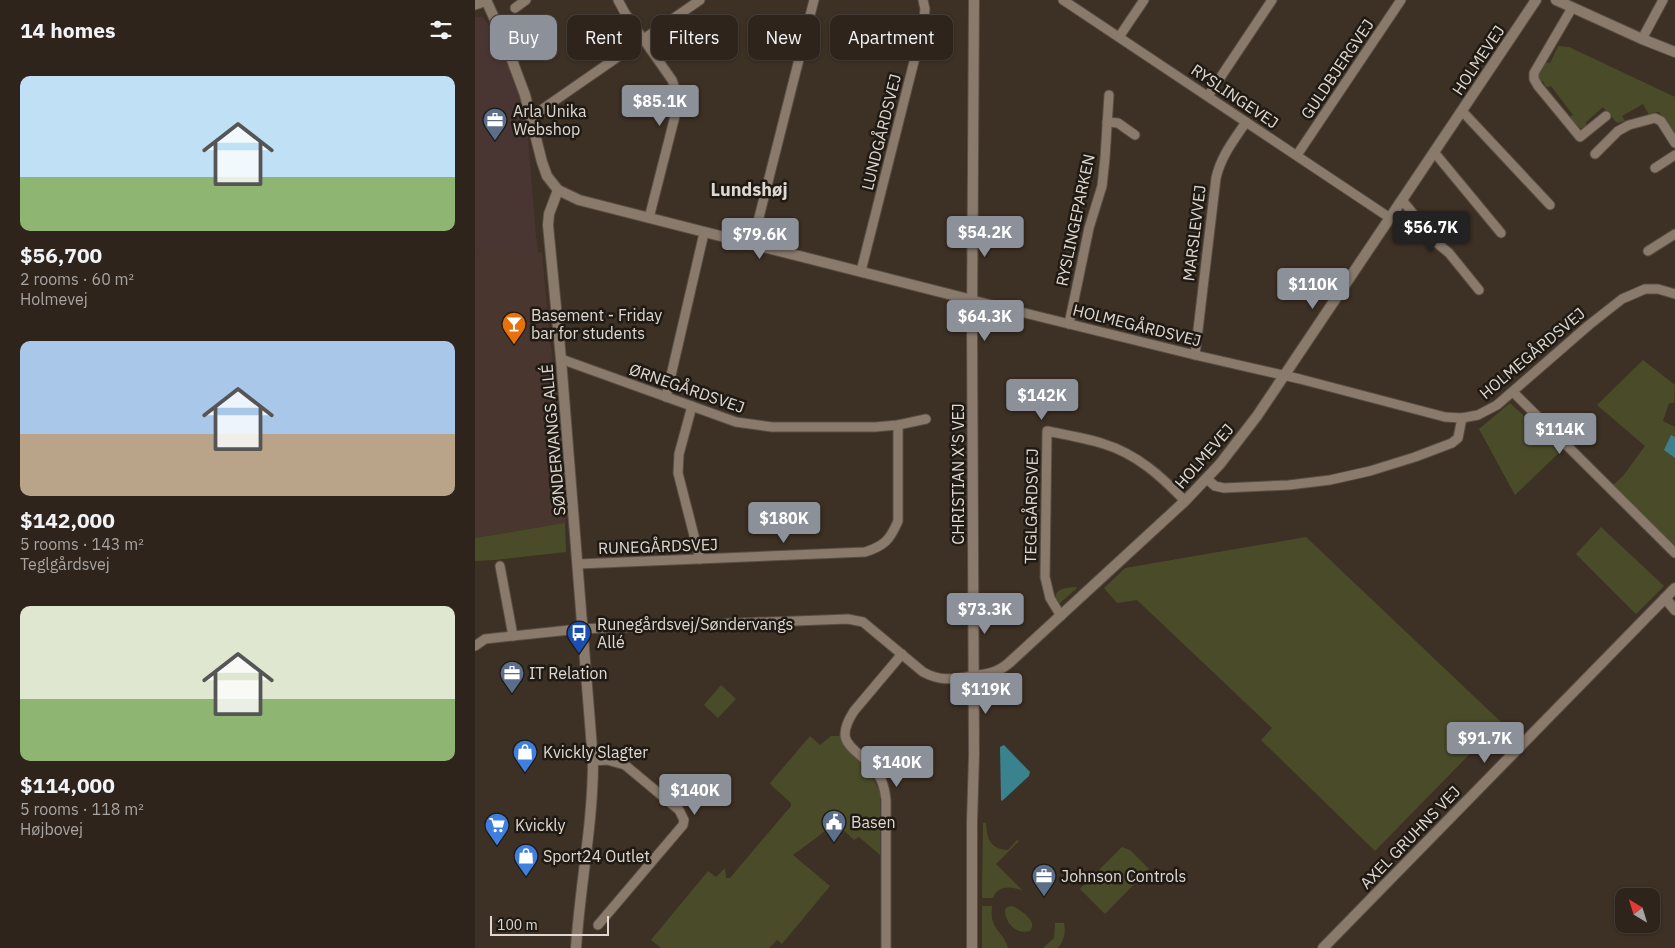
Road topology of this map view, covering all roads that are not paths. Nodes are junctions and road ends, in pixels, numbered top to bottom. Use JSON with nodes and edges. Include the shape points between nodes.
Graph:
{"nodes":[{"id":1,"x":526,"y":0,"type":"edge"},
{"id":2,"x":618,"y":0,"type":"edge"},
{"id":3,"x":700,"y":0,"type":"edge"},
{"id":4,"x":814,"y":0,"type":"edge"},
{"id":5,"x":923,"y":0,"type":"edge"},
{"id":6,"x":975,"y":0,"type":"edge"},
{"id":7,"x":1063,"y":0,"type":"edge"},
{"id":8,"x":1144,"y":0,"type":"edge"},
{"id":9,"x":1273,"y":0,"type":"edge"},
{"id":10,"x":1401,"y":0,"type":"edge"},
{"id":11,"x":1536,"y":0,"type":"edge"},
{"id":12,"x":1556,"y":0,"type":"edge"},
{"id":13,"x":1663,"y":0,"type":"edge"},
{"id":14,"x":487,"y":1,"type":"edge"},
{"id":15,"x":475,"y":5,"type":"edge"},
{"id":16,"x":515,"y":8,"type":"dead end"},
{"id":17,"x":1572,"y":8,"type":"junction"},
{"id":18,"x":1119,"y":37,"type":"junction"},
{"id":19,"x":1642,"y":39,"type":"junction"},
{"id":20,"x":643,"y":40,"type":"junction"},
{"id":21,"x":1675,"y":52,"type":"edge"},
{"id":22,"x":1109,"y":95,"type":"dead end"},
{"id":23,"x":1208,"y":96,"type":"junction"},
{"id":24,"x":1462,"y":111,"type":"junction"},
{"id":25,"x":1606,"y":116,"type":"dead end"},
{"id":26,"x":531,"y":117,"type":"junction"},
{"id":27,"x":1107,"y":122,"type":"junction"},
{"id":28,"x":1246,"y":122,"type":"junction"},
{"id":29,"x":1135,"y":134,"type":"dead end"},
{"id":30,"x":1675,"y":143,"type":"edge"},
{"id":31,"x":1434,"y":152,"type":"junction"},
{"id":32,"x":1595,"y":154,"type":"dead end"},
{"id":33,"x":1297,"y":155,"type":"junction"},
{"id":34,"x":1675,"y":155,"type":"edge"},
{"id":35,"x":1655,"y":168,"type":"dead end"},
{"id":36,"x":558,"y":190,"type":"junction"},
{"id":37,"x":1402,"y":200,"type":"junction"},
{"id":38,"x":1550,"y":206,"type":"dead end"},
{"id":39,"x":649,"y":218,"type":"junction"},
{"id":40,"x":1390,"y":218,"type":"junction"},
{"id":41,"x":704,"y":233,"type":"junction"},
{"id":42,"x":1501,"y":233,"type":"dead end"},
{"id":43,"x":1675,"y":234,"type":"edge"},
{"id":44,"x":752,"y":245,"type":"junction"},
{"id":45,"x":1647,"y":251,"type":"dead end"},
{"id":46,"x":861,"y":272,"type":"junction"},
{"id":47,"x":1479,"y":290,"type":"dead end"},
{"id":48,"x":1675,"y":294,"type":"edge"},
{"id":49,"x":973,"y":300,"type":"junction"},
{"id":50,"x":1069,"y":324,"type":"junction"},
{"id":51,"x":1195,"y":355,"type":"junction"},
{"id":52,"x":561,"y":359,"type":"junction"},
{"id":53,"x":1284,"y":376,"type":"junction"},
{"id":54,"x":1513,"y":392,"type":"junction"},
{"id":55,"x":665,"y":397,"type":"junction"},
{"id":56,"x":692,"y":406,"type":"junction"},
{"id":57,"x":1462,"y":418,"type":"junction"},
{"id":58,"x":926,"y":419,"type":"dead end"},
{"id":59,"x":898,"y":425,"type":"junction"},
{"id":60,"x":1207,"y":479,"type":"junction"},
{"id":61,"x":1185,"y":501,"type":"junction"},
{"id":62,"x":1675,"y":553,"type":"edge"},
{"id":63,"x":699,"y":559,"type":"junction"},
{"id":64,"x":578,"y":564,"type":"junction"},
{"id":65,"x":501,"y":566,"type":"dead end"},
{"id":66,"x":1675,"y":588,"type":"edge"},
{"id":67,"x":1665,"y":598,"type":"junction"},
{"id":68,"x":1675,"y":610,"type":"edge"},
{"id":69,"x":1061,"y":616,"type":"junction"},
{"id":70,"x":583,"y":628,"type":"junction"},
{"id":71,"x":513,"y":636,"type":"junction"},
{"id":72,"x":475,"y":646,"type":"edge"},
{"id":73,"x":902,"y":654,"type":"junction"},
{"id":74,"x":972,"y":676,"type":"junction"},
{"id":75,"x":593,"y":761,"type":"junction"},
{"id":76,"x":598,"y":925,"type":"dead end"},
{"id":77,"x":576,"y":948,"type":"edge"},
{"id":78,"x":886,"y":948,"type":"edge"},
{"id":79,"x":971,"y":948,"type":"edge"},
{"id":80,"x":1323,"y":948,"type":"edge"}],
"edges":[{"from":1,"to":16,"type":"street"},
{"from":2,"to":20,"type":"street"},
{"from":3,"to":20,"type":"street"},
{"from":4,"to":44,"type":"street"},
{"from":5,"to":46,"type":"street","name":"LUNDGÅRDSVEJ","via":[[923,26]]},
{"from":6,"to":49,"type":"street","name":"CHRISTIAN X'S VEJ"},
{"from":7,"to":18,"type":"street","name":"RYSLINGEVEJ"},
{"from":8,"to":18,"type":"street"},
{"from":9,"to":23,"type":"street"},
{"from":10,"to":33,"type":"street","name":"GULDBJERGVEJ"},
{"from":11,"to":24,"type":"street","name":"HOLMEVEJ"},
{"from":12,"to":17,"type":"street"},
{"from":13,"to":19,"type":"street"},
{"from":14,"to":15,"type":"street"},
{"from":14,"to":26,"type":"street"},
{"from":17,"to":19,"type":"street"},
{"from":17,"to":25,"type":"street","via":[[1533,73],[1534,79],[1580,137]]},
{"from":18,"to":23,"type":"street","name":"RYSLINGEVEJ"},
{"from":19,"to":21,"type":"street"},
{"from":20,"to":26,"type":"street"},
{"from":20,"to":39,"type":"street","via":[[677,92]]},
{"from":22,"to":27,"type":"street","name":"RYSLINGEPARKEN"},
{"from":23,"to":28,"type":"street","name":"RYSLINGEVEJ"},
{"from":24,"to":31,"type":"street","name":"HOLMEVEJ"},
{"from":24,"to":38,"type":"street","name":"HOLMEVEJ"},
{"from":26,"to":36,"type":"street","via":[[543,169]]},
{"from":27,"to":29,"type":"street","via":[[1118,123]]},
{"from":27,"to":50,"type":"street","name":"RYSLINGEPARKEN","via":[[1101,186]]},
{"from":28,"to":33,"type":"street","name":"RYSLINGEVEJ"},
{"from":28,"to":51,"type":"street","name":"MARSLEVVEJ","via":[[1224,154],[1216,178]]},
{"from":30,"to":32,"type":"street","via":[[1661,121],[1655,118],[1618,131]]},
{"from":31,"to":37,"type":"street","name":"HOLMEVEJ"},
{"from":31,"to":42,"type":"street"},
{"from":33,"to":40,"type":"street","name":"RYSLINGEVEJ"},
{"from":34,"to":35,"type":"street"},
{"from":36,"to":39,"type":"street","name":"HOLMEGÅRDSVEJ","via":[[579,200]]},
{"from":36,"to":52,"type":"street","name":"SØNDERVANGS ALLÉ","via":[[548,225]]},
{"from":37,"to":40,"type":"street","name":"HOLMEVEJ"},
{"from":37,"to":47,"type":"street"},
{"from":39,"to":41,"type":"street","name":"HOLMEGÅRDSVEJ"},
{"from":40,"to":53,"type":"street","name":"HOLMEVEJ"},
{"from":41,"to":44,"type":"street","name":"HOLMEGÅRDSVEJ"},
{"from":41,"to":55,"type":"street"},
{"from":43,"to":45,"type":"street"},
{"from":44,"to":46,"type":"street","name":"HOLMEGÅRDSVEJ"},
{"from":46,"to":49,"type":"street","name":"HOLMEGÅRDSVEJ"},
{"from":48,"to":54,"type":"street","name":"HOLMEGÅRDSVEJ","via":[[1645,289],[1622,299]]},
{"from":49,"to":50,"type":"street","name":"HOLMEGÅRDSVEJ"},
{"from":49,"to":74,"type":"street","name":"CHRISTIAN X'S VEJ"},
{"from":50,"to":51,"type":"street","name":"HOLMEGÅRDSVEJ"},
{"from":51,"to":53,"type":"street","name":"HOLMEGÅRDSVEJ"},
{"from":52,"to":55,"type":"street","name":"ØRNEGÅRDSVEJ"},
{"from":52,"to":64,"type":"street","name":"SØNDERVANGS ALLÉ"},
{"from":53,"to":57,"type":"street","name":"HOLMEGÅRDSVEJ","via":[[1445,417]]},
{"from":53,"to":60,"type":"street","name":"HOLMEVEJ","via":[[1248,429]]},
{"from":54,"to":57,"type":"street","name":"HOLMEGÅRDSVEJ","via":[[1488,411]]},
{"from":54,"to":62,"type":"street"},
{"from":55,"to":56,"type":"street","name":"ØRNEGÅRDSVEJ"},
{"from":56,"to":59,"type":"street","name":"ØRNEGÅRDSVEJ","via":[[754,425]]},
{"from":56,"to":63,"type":"street","via":[[679,454],[678,473]]},
{"from":57,"to":60,"type":"street","via":[[1458,438],[1452,443],[1370,471],[1289,485],[1225,488],[1215,486]]},
{"from":58,"to":59,"type":"street","name":"ØRNEGÅRDSVEJ"},
{"from":59,"to":63,"type":"street","name":"RUNEGÅRDSVEJ","via":[[897,520],[887,542],[865,552]]},
{"from":60,"to":61,"type":"street","name":"HOLMEVEJ"},
{"from":61,"to":69,"type":"street","name":"HOLMEVEJ"},
{"from":61,"to":69,"type":"street","name":"TEGLGÅRDSVEJ","via":[[1149,466],[1133,456],[1105,444],[1047,431],[1045,577],[1050,598]]},
{"from":63,"to":64,"type":"street","name":"RUNEGÅRDSVEJ"},
{"from":64,"to":70,"type":"street","name":"SØNDERVANGS ALLÉ"},
{"from":65,"to":71,"type":"street"},
{"from":66,"to":67,"type":"street","name":"AXEL GRUHNS VEJ"},
{"from":67,"to":68,"type":"street"},
{"from":67,"to":80,"type":"street","name":"AXEL GRUHNS VEJ"},
{"from":69,"to":74,"type":"street","name":"HOLMEVEJ","via":[[1001,670]]},
{"from":70,"to":71,"type":"street"},
{"from":70,"to":73,"type":"street","via":[[848,619],[863,622]]},
{"from":70,"to":75,"type":"street","name":"SØNDERVANGS ALLÉ"},
{"from":71,"to":72,"type":"street","via":[[485,639]]},
{"from":73,"to":74,"type":"street","via":[[933,677],[947,680]]},
{"from":73,"to":78,"type":"street","via":[[854,711],[845,730],[851,748],[873,768],[884,786]]},
{"from":74,"to":79,"type":"street","name":"CHRISTIAN X'S VEJ"},
{"from":75,"to":76,"type":"street","via":[[607,760],[625,765],[679,810],[684,820]]},
{"from":75,"to":77,"type":"street","name":"SØNDERVANGS ALLÉ","via":[[590,830]]}]}
